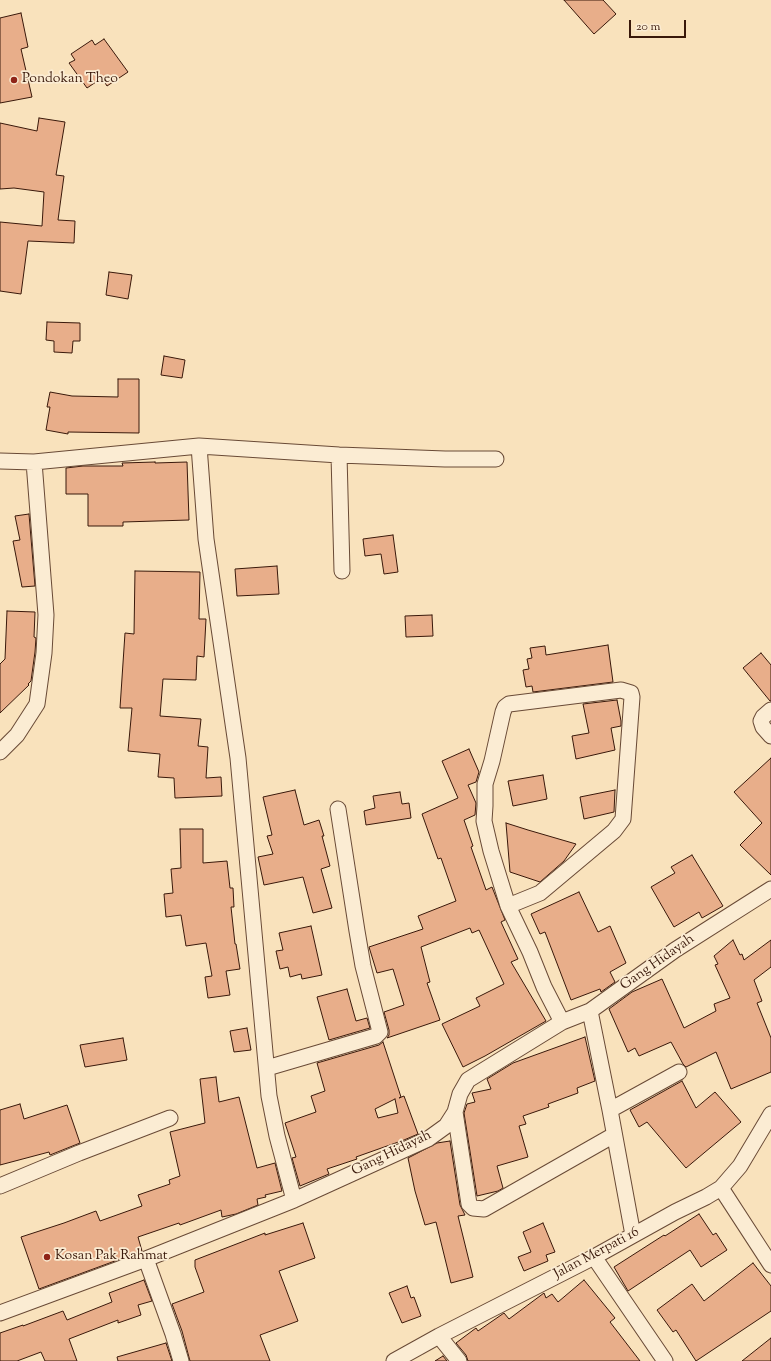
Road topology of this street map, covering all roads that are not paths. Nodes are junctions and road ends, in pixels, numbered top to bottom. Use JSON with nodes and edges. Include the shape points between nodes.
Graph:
{"nodes":[{"id":1,"x":199,"y":446,"type":"junction"},
{"id":2,"x":339,"y":455,"type":"junction"},
{"id":3,"x":496,"y":459,"type":"dead end"},
{"id":4,"x":0,"y":461,"type":"edge"},
{"id":5,"x":34,"y":462,"type":"junction"},
{"id":6,"x":342,"y":571,"type":"dead end"},
{"id":7,"x":771,"y":710,"type":"edge"},
{"id":8,"x":771,"y":736,"type":"edge"},
{"id":9,"x":0,"y":752,"type":"edge"},
{"id":10,"x":338,"y":809,"type":"dead end"},
{"id":11,"x":771,"y":889,"type":"edge"},
{"id":12,"x":508,"y":906,"type":"junction"},
{"id":13,"x":590,"y":1011,"type":"junction"},
{"id":14,"x":562,"y":1022,"type":"junction"},
{"id":15,"x":267,"y":1068,"type":"junction"},
{"id":16,"x":679,"y":1072,"type":"dead end"},
{"id":17,"x":610,"y":1110,"type":"junction"},
{"id":18,"x":455,"y":1112,"type":"junction"},
{"id":19,"x":771,"y":1114,"type":"edge"},
{"id":20,"x":170,"y":1118,"type":"dead end"},
{"id":21,"x":614,"y":1135,"type":"junction"},
{"id":22,"x":0,"y":1186,"type":"edge"},
{"id":23,"x":721,"y":1188,"type":"junction"},
{"id":24,"x":294,"y":1200,"type":"junction"},
{"id":25,"x":633,"y":1235,"type":"junction"},
{"id":26,"x":594,"y":1257,"type":"junction"},
{"id":27,"x":146,"y":1259,"type":"junction"},
{"id":28,"x":771,"y":1265,"type":"edge"},
{"id":29,"x":0,"y":1313,"type":"edge"},
{"id":30,"x":439,"y":1336,"type":"junction"},
{"id":31,"x":181,"y":1361,"type":"edge"},
{"id":32,"x":394,"y":1361,"type":"edge"},
{"id":33,"x":459,"y":1361,"type":"edge"},
{"id":34,"x":665,"y":1361,"type":"edge"}],
"edges":[{"from":1,"to":2,"type":"street"},
{"from":1,"to":5,"type":"street"},
{"from":1,"to":15,"type":"street","via":[[206,539],[238,758]]},
{"from":2,"to":3,"type":"street"},
{"from":2,"to":6,"type":"street"},
{"from":4,"to":5,"type":"street"},
{"from":5,"to":9,"type":"street","via":[[46,615],[44,653],[37,704],[17,735]]},
{"from":7,"to":8,"type":"street","via":[[761,721],[762,727]]},
{"from":10,"to":15,"type":"street","via":[[356,931],[380,1032],[378,1036]]},
{"from":11,"to":13,"type":"street","name":"Gang Hidayah","via":[[675,950]]},
{"from":12,"to":12,"type":"street","via":[[540,893],[614,831],[623,819],[631,693],[621,690],[515,703],[505,707],[486,784],[484,821]]},
{"from":12,"to":14,"type":"street"},
{"from":13,"to":14,"type":"street","name":"Gang Hidayah"},
{"from":13,"to":17,"type":"street"},
{"from":14,"to":18,"type":"street","name":"Gang Hidayah","via":[[468,1080],[460,1094]]},
{"from":15,"to":24,"type":"street","via":[[269,1096],[277,1136]]},
{"from":16,"to":17,"type":"street"},
{"from":17,"to":21,"type":"street"},
{"from":18,"to":21,"type":"street","via":[[469,1204],[473,1208],[484,1209]]},
{"from":18,"to":24,"type":"street","name":"Gang Hidayah","via":[[446,1126],[428,1139]]},
{"from":19,"to":23,"type":"street","name":"Jalan Merpati 16","via":[[740,1166]]},
{"from":20,"to":22,"type":"street"},
{"from":21,"to":25,"type":"street"},
{"from":23,"to":25,"type":"street","name":"Jalan Merpati 16"},
{"from":23,"to":28,"type":"street"},
{"from":24,"to":27,"type":"street","name":"Gang Hidayah"},
{"from":25,"to":26,"type":"street","name":"Jalan Merpati 16"},
{"from":26,"to":30,"type":"street","name":"Jalan Merpati 16"},
{"from":26,"to":34,"type":"street"},
{"from":27,"to":29,"type":"street","name":"Gang Hidayah"},
{"from":27,"to":31,"type":"street"},
{"from":30,"to":32,"type":"street","name":"Jalan Merpati 16"},
{"from":30,"to":33,"type":"street"}]}
